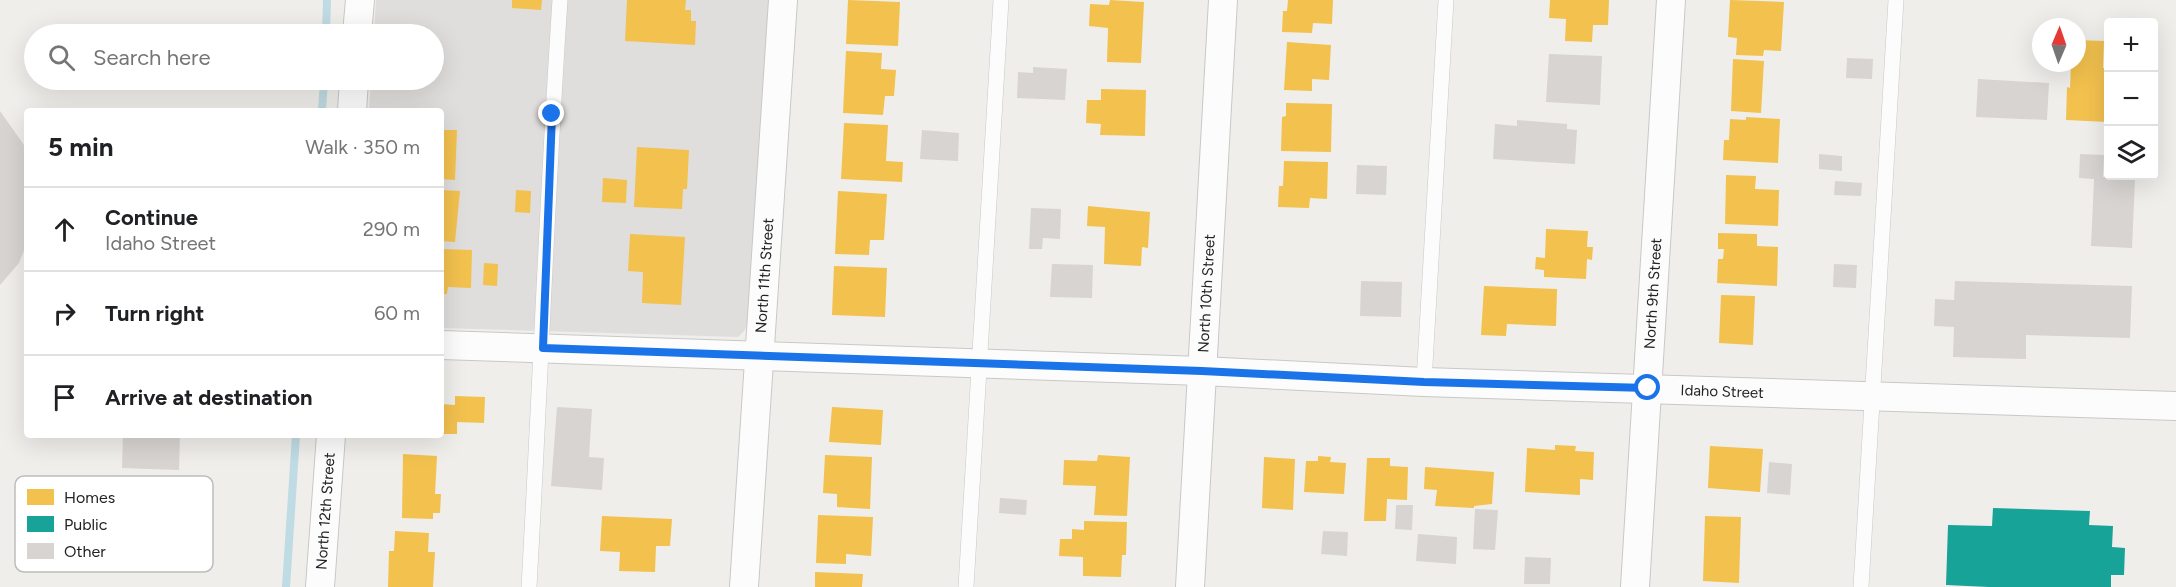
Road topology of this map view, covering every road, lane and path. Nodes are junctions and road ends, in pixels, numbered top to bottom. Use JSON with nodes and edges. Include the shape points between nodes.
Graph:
{"nodes":[{"id":1,"x":360,"y":0,"type":"edge"},
{"id":2,"x":560,"y":0,"type":"edge"},
{"id":3,"x":783,"y":0,"type":"edge"},
{"id":4,"x":1001,"y":0,"type":"edge"},
{"id":5,"x":1223,"y":0,"type":"edge"},
{"id":6,"x":1446,"y":0,"type":"edge"},
{"id":7,"x":1671,"y":0,"type":"edge"},
{"id":8,"x":1896,"y":0,"type":"edge"},
{"id":9,"x":358,"y":24,"type":"edge"},
{"id":10,"x":353,"y":90,"type":"edge"},
{"id":11,"x":352,"y":108,"type":"edge"},
{"id":12,"x":444,"y":345,"type":"edge"},
{"id":13,"x":543,"y":348,"type":"junction"},
{"id":14,"x":759,"y":357,"type":"junction"},
{"id":15,"x":980,"y":364,"type":"junction"},
{"id":16,"x":1202,"y":371,"type":"junction"},
{"id":17,"x":1424,"y":382,"type":"junction"},
{"id":18,"x":1648,"y":388,"type":"junction"},
{"id":19,"x":1873,"y":396,"type":"junction"},
{"id":20,"x":2176,"y":406,"type":"edge"},
{"id":21,"x":331,"y":438,"type":"edge"},
{"id":22,"x":320,"y":587,"type":"edge"},
{"id":23,"x":530,"y":587,"type":"edge"},
{"id":24,"x":744,"y":587,"type":"edge"},
{"id":25,"x":966,"y":587,"type":"edge"},
{"id":26,"x":1190,"y":587,"type":"edge"},
{"id":27,"x":1635,"y":587,"type":"edge"},
{"id":28,"x":1861,"y":587,"type":"edge"}],
"edges":[{"from":1,"to":9,"type":"street"},
{"from":2,"to":13,"type":"lane"},
{"from":3,"to":14,"type":"street","name":"North 11th Street"},
{"from":4,"to":15,"type":"lane"},
{"from":5,"to":16,"type":"street","name":"North 10th Street"},
{"from":6,"to":17,"type":"lane"},
{"from":7,"to":18,"type":"street","name":"North 9th Street"},
{"from":8,"to":19,"type":"lane"},
{"from":10,"to":11,"type":"street"},
{"from":12,"to":13,"type":"street","name":"Idaho Street"},
{"from":13,"to":14,"type":"street","name":"Idaho Street"},
{"from":13,"to":23,"type":"lane"},
{"from":14,"to":15,"type":"street","name":"Idaho Street"},
{"from":14,"to":24,"type":"street","name":"North 11th Street"},
{"from":15,"to":16,"type":"street","name":"Idaho Street"},
{"from":15,"to":25,"type":"lane"},
{"from":16,"to":17,"type":"street","name":"Idaho Street"},
{"from":16,"to":26,"type":"street","name":"North 10th Street"},
{"from":17,"to":18,"type":"street","name":"Idaho Street"},
{"from":18,"to":19,"type":"street","name":"Idaho Street"},
{"from":18,"to":27,"type":"street","name":"North 9th Street"},
{"from":19,"to":20,"type":"street","name":"Idaho Street"},
{"from":19,"to":28,"type":"lane"},
{"from":21,"to":22,"type":"street","name":"North 12th Street"}]}
